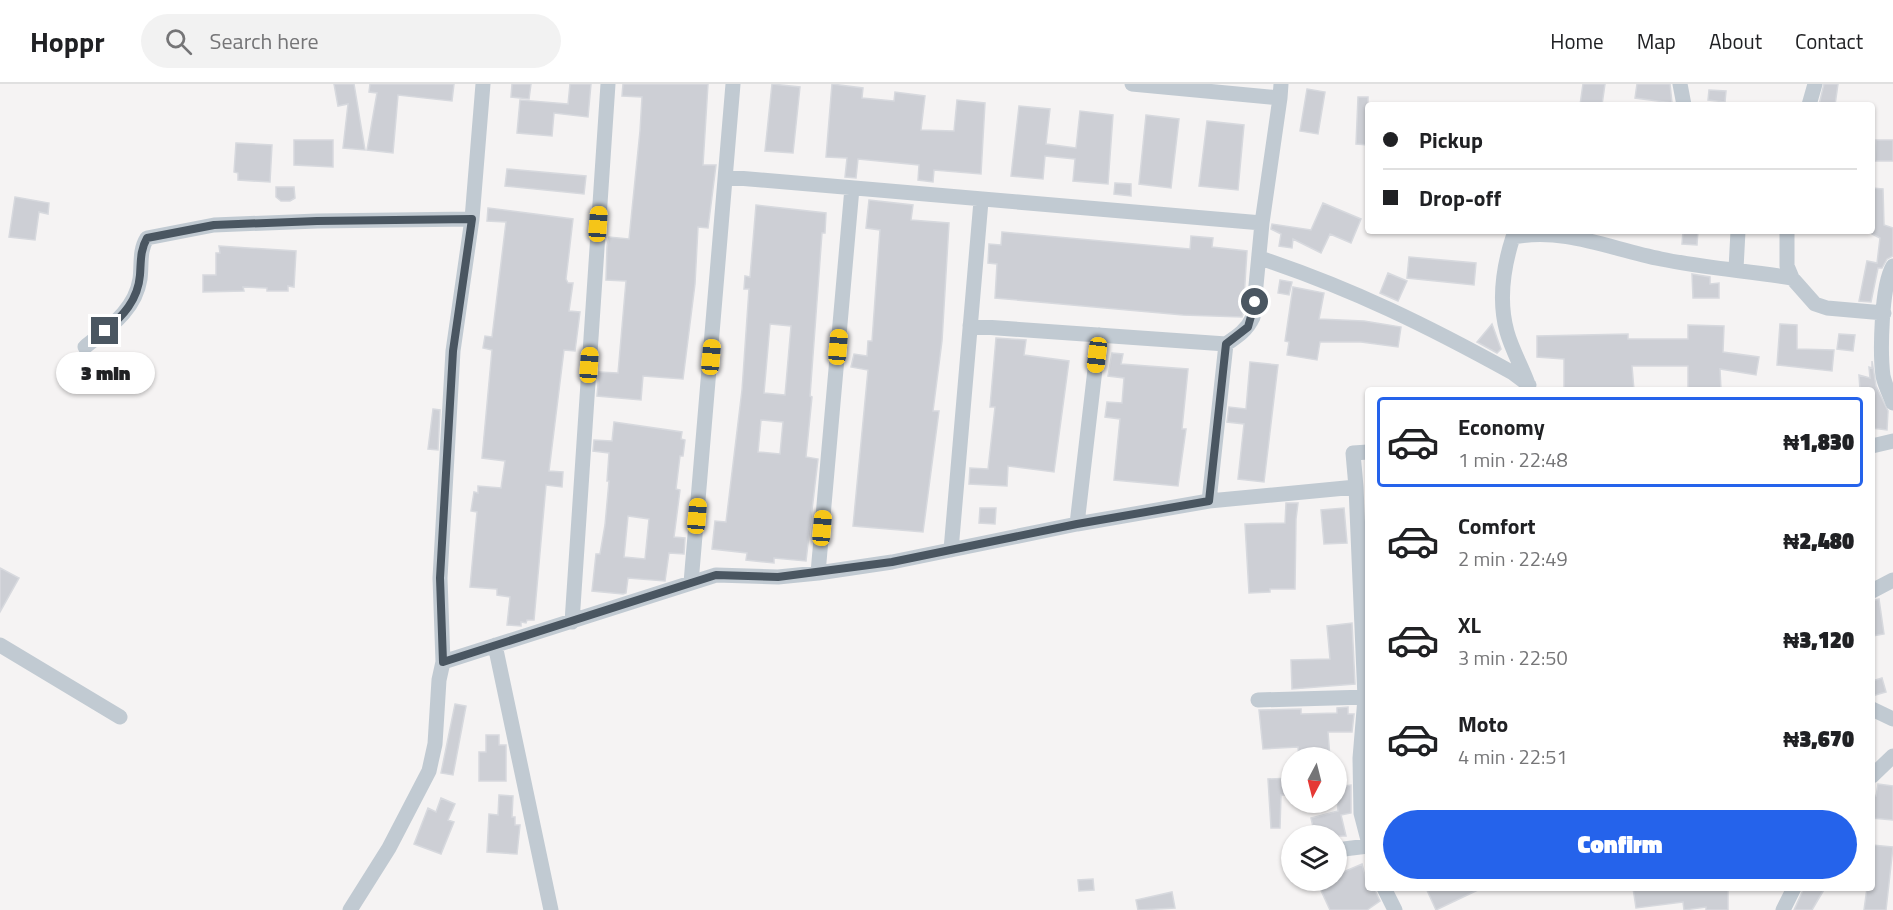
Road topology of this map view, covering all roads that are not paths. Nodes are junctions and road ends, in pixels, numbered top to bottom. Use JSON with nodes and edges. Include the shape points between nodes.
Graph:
{"nodes":[{"id":1,"x":483,"y":84,"type":"edge"},
{"id":2,"x":608,"y":84,"type":"edge"},
{"id":3,"x":733,"y":84,"type":"edge"},
{"id":4,"x":1131,"y":84,"type":"edge"},
{"id":5,"x":1680,"y":84,"type":"edge"},
{"id":6,"x":1815,"y":84,"type":"edge"},
{"id":7,"x":1281,"y":91,"type":"edge"},
{"id":8,"x":1683,"y":102,"type":"edge"},
{"id":9,"x":1810,"y":102,"type":"edge"},
{"id":10,"x":726,"y":177,"type":"junction"},
{"id":11,"x":852,"y":188,"type":"junction"},
{"id":12,"x":981,"y":201,"type":"junction"},
{"id":13,"x":472,"y":219,"type":"junction"},
{"id":14,"x":1262,"y":223,"type":"junction"},
{"id":15,"x":1738,"y":234,"type":"edge"},
{"id":16,"x":1787,"y":234,"type":"edge"},
{"id":17,"x":1260,"y":258,"type":"junction"},
{"id":18,"x":1893,"y":266,"type":"edge"},
{"id":19,"x":1736,"y":269,"type":"junction"},
{"id":20,"x":1792,"y":278,"type":"junction"},
{"id":21,"x":1884,"y":313,"type":"junction"},
{"id":22,"x":970,"y":326,"type":"junction"},
{"id":23,"x":1099,"y":336,"type":"junction"},
{"id":24,"x":1226,"y":344,"type":"junction"},
{"id":25,"x":85,"y":347,"type":"dead end"},
{"id":26,"x":1532,"y":387,"type":"edge"},
{"id":27,"x":1893,"y":403,"type":"edge"},
{"id":28,"x":1893,"y":441,"type":"edge"},
{"id":29,"x":1875,"y":445,"type":"edge"},
{"id":30,"x":1365,"y":452,"type":"edge"},
{"id":31,"x":1356,"y":487,"type":"junction"},
{"id":32,"x":1209,"y":501,"type":"junction"},
{"id":33,"x":1363,"y":520,"type":"edge"},
{"id":34,"x":1077,"y":524,"type":"junction"},
{"id":35,"x":951,"y":550,"type":"junction"},
{"id":36,"x":818,"y":573,"type":"junction"},
{"id":37,"x":1893,"y":580,"type":"edge"},
{"id":38,"x":691,"y":583,"type":"junction"},
{"id":39,"x":1875,"y":589,"type":"edge"},
{"id":40,"x":1364,"y":599,"type":"edge"},
{"id":41,"x":572,"y":622,"type":"junction"},
{"id":42,"x":1365,"y":632,"type":"edge"},
{"id":43,"x":0,"y":645,"type":"edge"},
{"id":44,"x":495,"y":645,"type":"junction"},
{"id":45,"x":443,"y":662,"type":"junction"},
{"id":46,"x":1365,"y":697,"type":"edge"},
{"id":47,"x":1258,"y":700,"type":"dead end"},
{"id":48,"x":1875,"y":710,"type":"edge"},
{"id":49,"x":1365,"y":714,"type":"edge"},
{"id":50,"x":120,"y":717,"type":"dead end"},
{"id":51,"x":1893,"y":719,"type":"edge"},
{"id":52,"x":1893,"y":756,"type":"edge"},
{"id":53,"x":1875,"y":773,"type":"edge"},
{"id":54,"x":1365,"y":828,"type":"edge"},
{"id":55,"x":1365,"y":846,"type":"edge"},
{"id":56,"x":1347,"y":849,"type":"edge"},
{"id":57,"x":1386,"y":891,"type":"edge"},
{"id":58,"x":1792,"y":891,"type":"edge"},
{"id":59,"x":350,"y":910,"type":"edge"},
{"id":60,"x":551,"y":910,"type":"edge"},
{"id":61,"x":1395,"y":910,"type":"edge"},
{"id":62,"x":1783,"y":910,"type":"edge"}],
"edges":[{"from":1,"to":13,"type":"street"},
{"from":2,"to":41,"type":"street"},
{"from":3,"to":10,"type":"street"},
{"from":4,"to":7,"type":"street"},
{"from":5,"to":8,"type":"street"},
{"from":6,"to":9,"type":"street"},
{"from":7,"to":14,"type":"street"},
{"from":10,"to":11,"type":"street"},
{"from":10,"to":38,"type":"street"},
{"from":11,"to":12,"type":"street"},
{"from":11,"to":36,"type":"street"},
{"from":12,"to":14,"type":"street"},
{"from":12,"to":22,"type":"street"},
{"from":13,"to":25,"type":"street","via":[[214,225],[147,238],[132,303]]},
{"from":13,"to":45,"type":"street","via":[[453,351],[440,578]]},
{"from":14,"to":17,"type":"street"},
{"from":15,"to":19,"type":"street"},
{"from":16,"to":20,"type":"street","via":[[1786,266]]},
{"from":17,"to":24,"type":"street","via":[[1253,317],[1248,327]]},
{"from":17,"to":26,"type":"street","via":[[1325,280],[1407,316]]},
{"from":18,"to":21,"type":"street","via":[[1884,291]]},
{"from":19,"to":20,"type":"street"},
{"from":19,"to":26,"type":"street","via":[[1660,259],[1582,237],[1513,237],[1501,298],[1508,333]]},
{"from":20,"to":21,"type":"street","via":[[1822,308]]},
{"from":21,"to":27,"type":"street","via":[[1883,377]]},
{"from":22,"to":23,"type":"street"},
{"from":22,"to":35,"type":"street"},
{"from":23,"to":24,"type":"street"},
{"from":23,"to":34,"type":"street"},
{"from":24,"to":32,"type":"street"},
{"from":28,"to":29,"type":"street"},
{"from":30,"to":31,"type":"street","via":[[1353,453]]},
{"from":31,"to":32,"type":"street"},
{"from":31,"to":33,"type":"street"},
{"from":32,"to":34,"type":"street"},
{"from":33,"to":40,"type":"street"},
{"from":34,"to":35,"type":"street"},
{"from":35,"to":36,"type":"street"},
{"from":36,"to":38,"type":"street","via":[[778,577],[716,575]]},
{"from":37,"to":39,"type":"street"},
{"from":38,"to":41,"type":"street"},
{"from":40,"to":42,"type":"street"},
{"from":41,"to":44,"type":"street"},
{"from":43,"to":50,"type":"street"},
{"from":44,"to":45,"type":"street"},
{"from":44,"to":60,"type":"street"},
{"from":45,"to":59,"type":"street","via":[[429,771],[389,848]]},
{"from":46,"to":47,"type":"street"},
{"from":48,"to":51,"type":"street"},
{"from":49,"to":54,"type":"street","via":[[1360,758]]},
{"from":52,"to":53,"type":"street"},
{"from":55,"to":56,"type":"street"},
{"from":57,"to":61,"type":"street"},
{"from":58,"to":62,"type":"street"}]}
